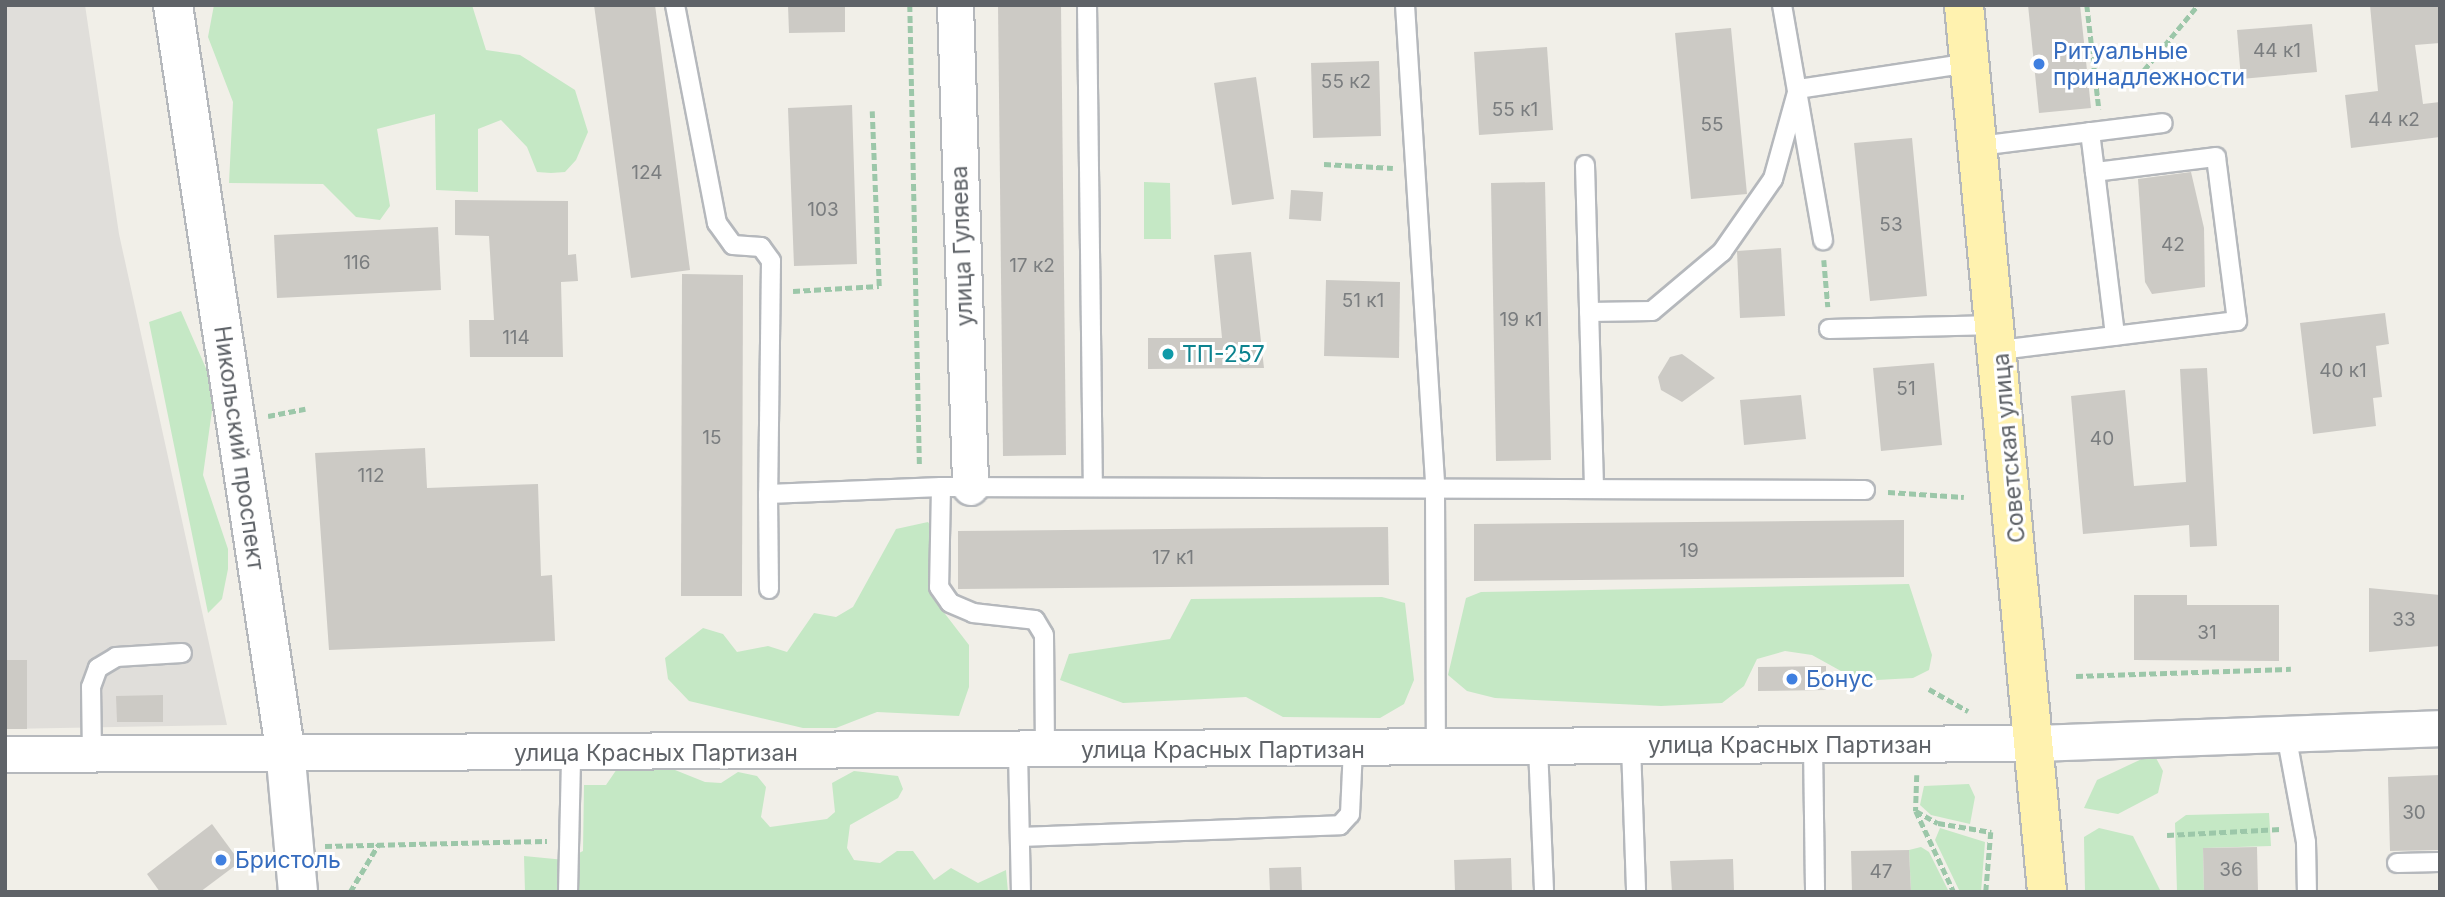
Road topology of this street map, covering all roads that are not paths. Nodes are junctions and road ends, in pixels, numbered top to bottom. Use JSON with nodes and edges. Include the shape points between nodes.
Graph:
{"nodes":[{"id":1,"x":173,"y":5,"type":"edge"},
{"id":2,"x":675,"y":5,"type":"edge"},
{"id":3,"x":955,"y":5,"type":"edge"},
{"id":4,"x":1087,"y":5,"type":"edge"},
{"id":5,"x":1405,"y":5,"type":"edge"},
{"id":6,"x":1782,"y":5,"type":"edge"},
{"id":7,"x":1964,"y":5,"type":"edge"},
{"id":8,"x":1970,"y":63,"type":"junction"},
{"id":9,"x":1798,"y":89,"type":"junction"},
{"id":10,"x":2163,"y":123,"type":"dead end"},
{"id":11,"x":2096,"y":131,"type":"junction"},
{"id":12,"x":1979,"y":146,"type":"junction"},
{"id":13,"x":1585,"y":164,"type":"dead end"},
{"id":14,"x":2095,"y":172,"type":"junction"},
{"id":15,"x":1823,"y":240,"type":"road end"},
{"id":16,"x":1589,"y":313,"type":"junction"},
{"id":17,"x":1829,"y":329,"type":"road end"},
{"id":18,"x":2115,"y":336,"type":"junction"},
{"id":19,"x":1999,"y":338,"type":"junction"},
{"id":20,"x":956,"y":487,"type":"junction"},
{"id":21,"x":1093,"y":487,"type":"junction"},
{"id":22,"x":1435,"y":488,"type":"junction"},
{"id":23,"x":1594,"y":488,"type":"junction"},
{"id":24,"x":1865,"y":490,"type":"road end"},
{"id":25,"x":768,"y":494,"type":"junction"},
{"id":26,"x":769,"y":589,"type":"dead end"},
{"id":27,"x":182,"y":653,"type":"dead end"},
{"id":28,"x":2440,"y":728,"type":"edge"},
{"id":29,"x":2286,"y":734,"type":"junction"},
{"id":30,"x":2034,"y":743,"type":"junction"},
{"id":31,"x":1813,"y":745,"type":"junction"},
{"id":32,"x":1631,"y":746,"type":"junction"},
{"id":33,"x":1538,"y":747,"type":"junction"},
{"id":34,"x":1436,"y":748,"type":"junction"},
{"id":35,"x":285,"y":749,"type":"junction"},
{"id":36,"x":1353,"y":749,"type":"junction"},
{"id":37,"x":1031,"y":751,"type":"junction"},
{"id":38,"x":5,"y":754,"type":"edge"},
{"id":39,"x":571,"y":755,"type":"junction"},
{"id":40,"x":92,"y":756,"type":"junction"},
{"id":41,"x":1020,"y":837,"type":"junction"},
{"id":42,"x":2440,"y":862,"type":"edge"},
{"id":43,"x":2397,"y":863,"type":"dead end"},
{"id":44,"x":298,"y":892,"type":"edge"},
{"id":45,"x":568,"y":892,"type":"edge"},
{"id":46,"x":1021,"y":892,"type":"edge"},
{"id":47,"x":1544,"y":892,"type":"edge"},
{"id":48,"x":1636,"y":892,"type":"edge"},
{"id":49,"x":1815,"y":892,"type":"edge"},
{"id":50,"x":2047,"y":892,"type":"edge"},
{"id":51,"x":2307,"y":892,"type":"edge"}],
"edges":[{"from":1,"to":35,"type":"main road","name":"Никольский проспект"},
{"from":2,"to":25,"type":"lane","via":[[717,223],[733,245],[761,247],[771,261],[767,292]]},
{"from":3,"to":20,"type":"street","name":"улица Гуляева"},
{"from":4,"to":21,"type":"lane"},
{"from":5,"to":22,"type":"lane"},
{"from":6,"to":9,"type":"lane"},
{"from":7,"to":8,"type":"main road","name":"Советская улица"},
{"from":8,"to":9,"type":"lane"},
{"from":8,"to":12,"type":"main road","name":"Советская улица"},
{"from":9,"to":15,"type":"lane"},
{"from":9,"to":16,"type":"lane","via":[[1773,179],[1722,251],[1652,310]]},
{"from":10,"to":11,"type":"lane"},
{"from":11,"to":12,"type":"lane"},
{"from":11,"to":14,"type":"lane"},
{"from":12,"to":19,"type":"main road","name":"Советская улица"},
{"from":13,"to":16,"type":"lane"},
{"from":14,"to":18,"type":"lane"},
{"from":14,"to":18,"type":"lane","via":[[2216,157],[2237,321]]},
{"from":16,"to":23,"type":"lane"},
{"from":17,"to":19,"type":"lane"},
{"from":18,"to":19,"type":"lane"},
{"from":19,"to":30,"type":"main road","name":"Советская улица"},
{"from":20,"to":21,"type":"lane"},
{"from":20,"to":25,"type":"lane"},
{"from":20,"to":37,"type":"lane","name":"улица Гуляева","via":[[939,587],[950,603],[973,613],[1035,620],[1044,635]]},
{"from":21,"to":22,"type":"lane"},
{"from":22,"to":23,"type":"lane"},
{"from":22,"to":34,"type":"lane"},
{"from":23,"to":24,"type":"lane"},
{"from":25,"to":26,"type":"lane"},
{"from":27,"to":40,"type":"lane","via":[[116,657],[98,668],[91,687]]},
{"from":28,"to":29,"type":"street","name":"улица Красных Партизан"},
{"from":29,"to":30,"type":"street","name":"улица Красных Партизан"},
{"from":29,"to":51,"type":"lane","via":[[2304,828]]},
{"from":30,"to":31,"type":"street","name":"улица Красных Партизан"},
{"from":30,"to":50,"type":"main road","name":"Советская улица"},
{"from":31,"to":32,"type":"street","name":"улица Красных Партизан"},
{"from":31,"to":49,"type":"lane"},
{"from":32,"to":33,"type":"street","name":"улица Красных Партизан"},
{"from":32,"to":48,"type":"lane"},
{"from":33,"to":34,"type":"street","name":"улица Красных Партизан"},
{"from":33,"to":47,"type":"lane"},
{"from":34,"to":36,"type":"street","name":"улица Красных Партизан"},
{"from":35,"to":39,"type":"street","name":"улица Красных Партизан"},
{"from":35,"to":40,"type":"street","name":"улица Красных Партизан"},
{"from":35,"to":44,"type":"main road","name":"Никольский проспект"},
{"from":36,"to":37,"type":"street","name":"улица Красных Партизан"},
{"from":36,"to":41,"type":"lane","via":[[1350,814],[1340,825]]},
{"from":37,"to":39,"type":"street","name":"улица Красных Партизан"},
{"from":37,"to":41,"type":"lane"},
{"from":38,"to":40,"type":"street","name":"улица Красных Партизан"},
{"from":39,"to":45,"type":"lane"},
{"from":41,"to":46,"type":"lane"},
{"from":42,"to":43,"type":"lane"}]}
